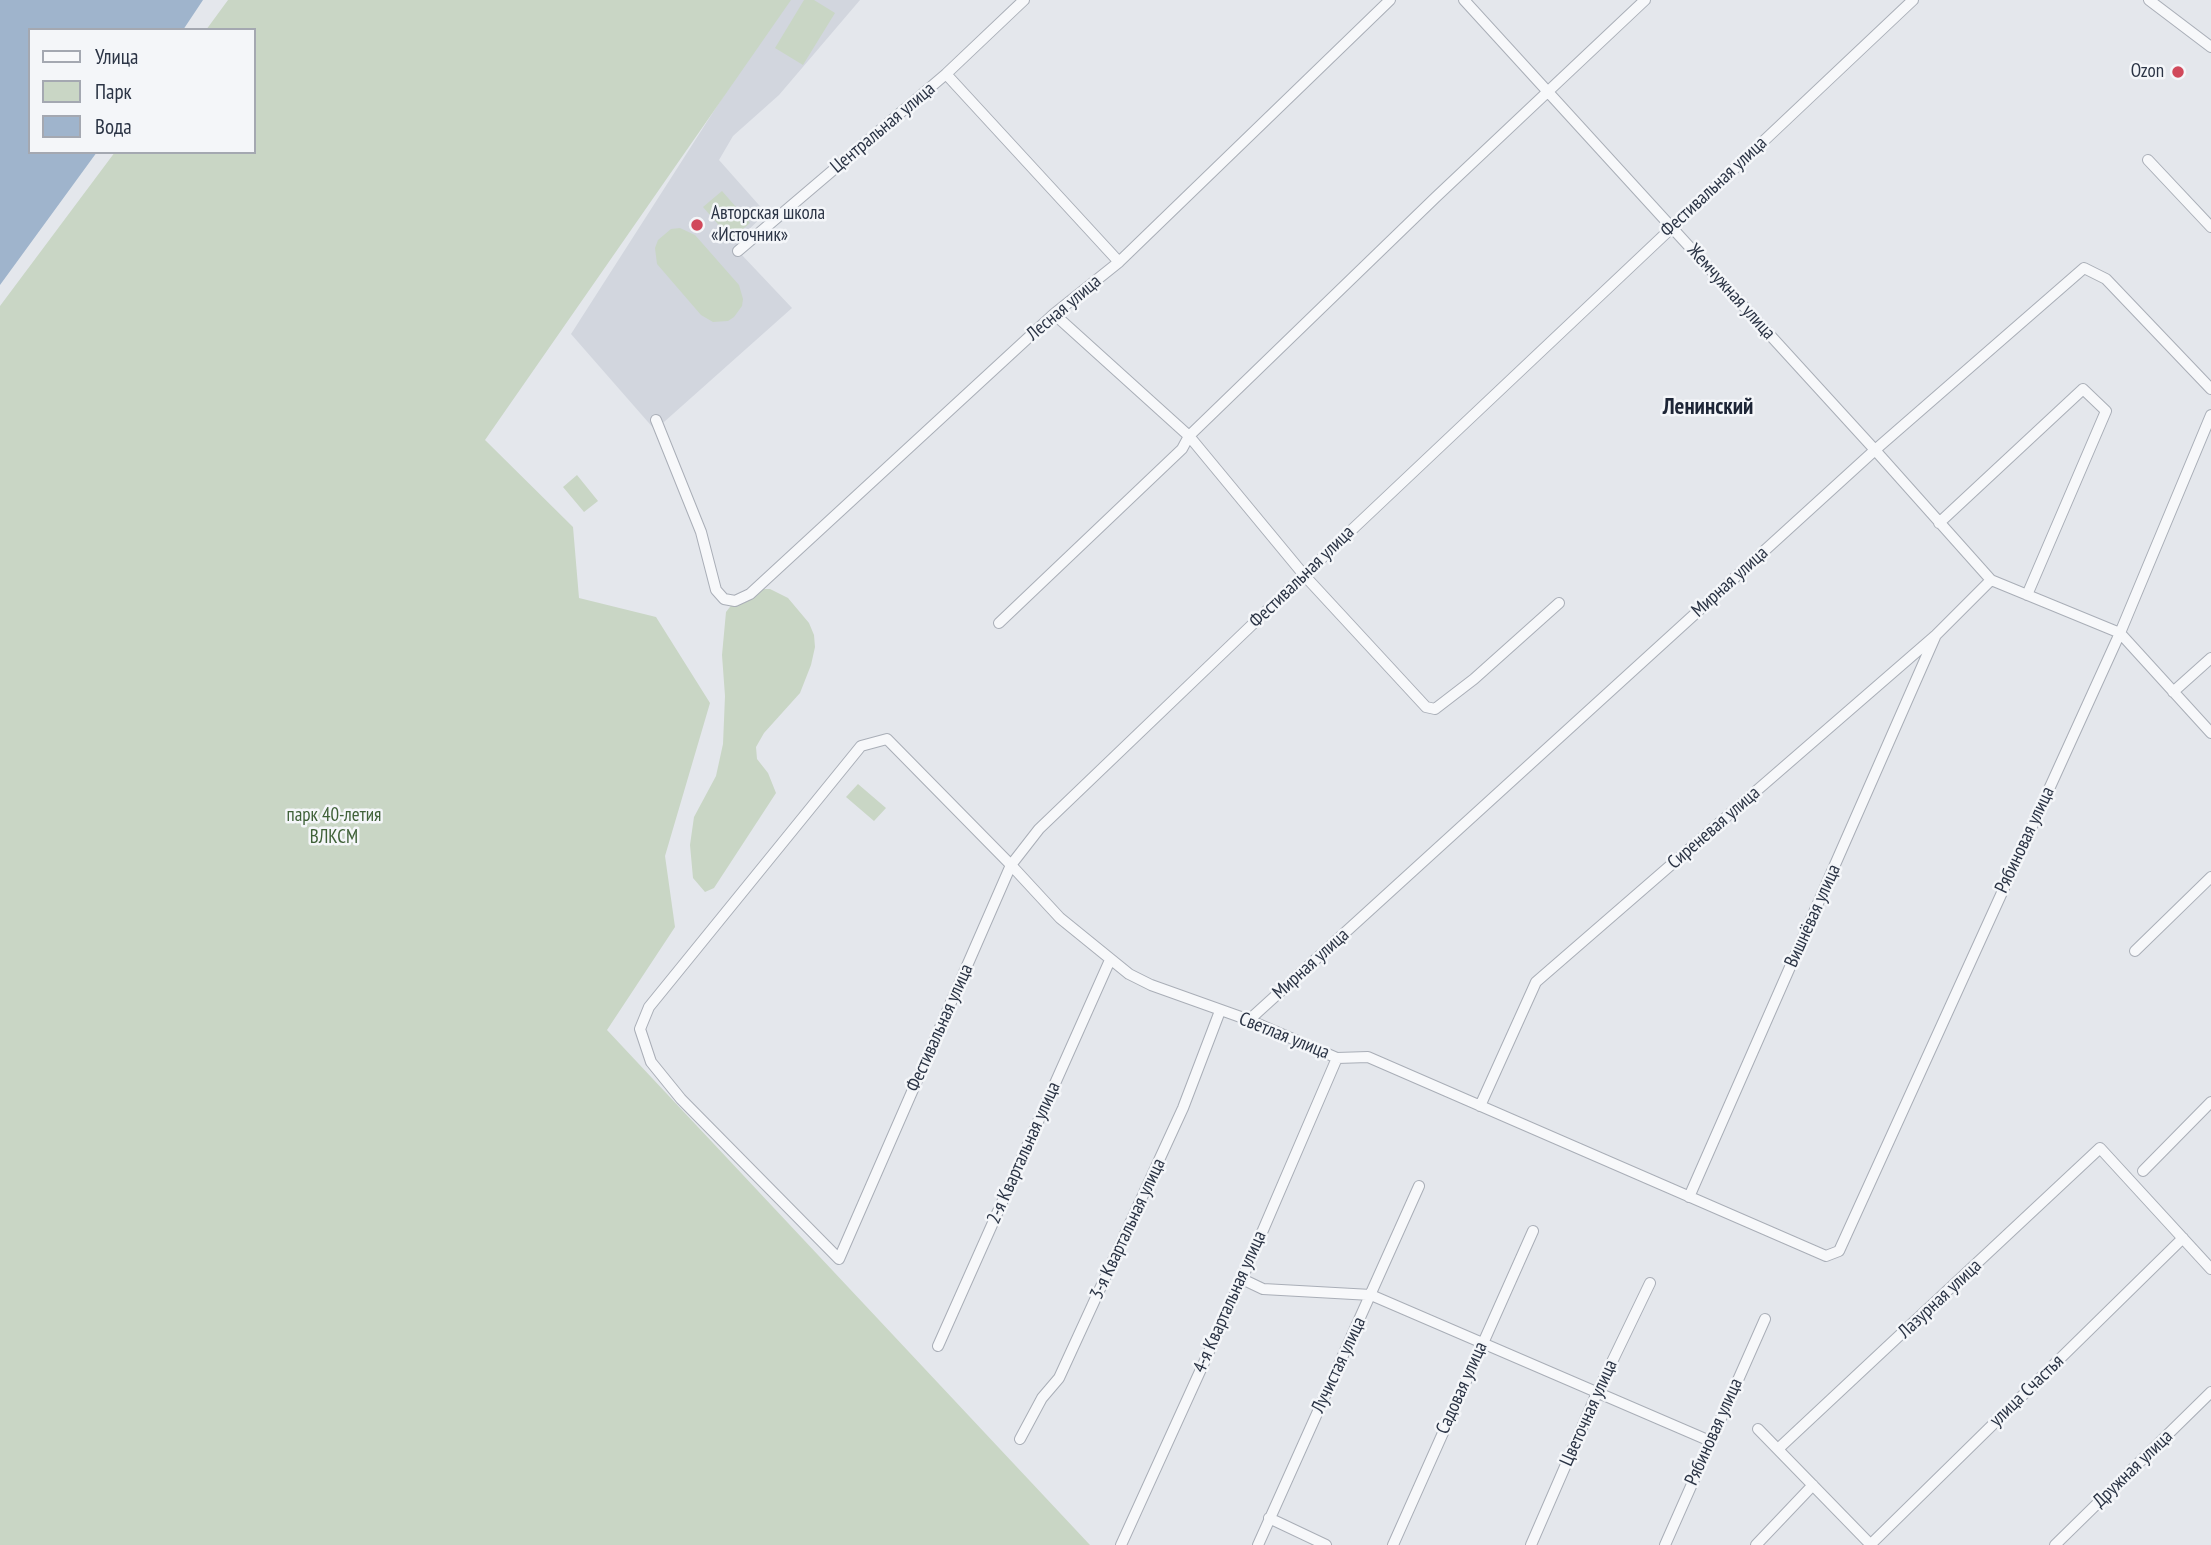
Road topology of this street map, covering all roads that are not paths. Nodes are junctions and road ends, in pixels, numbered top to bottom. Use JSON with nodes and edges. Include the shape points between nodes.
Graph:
{"nodes":[{"id":1,"x":1024,"y":0,"type":"edge"},
{"id":2,"x":1390,"y":0,"type":"edge"},
{"id":3,"x":1464,"y":0,"type":"edge"},
{"id":4,"x":1644,"y":0,"type":"edge"},
{"id":5,"x":1913,"y":0,"type":"edge"},
{"id":6,"x":2150,"y":0,"type":"edge"},
{"id":7,"x":2211,"y":47,"type":"edge"},
{"id":8,"x":946,"y":74,"type":"junction"},
{"id":9,"x":1548,"y":92,"type":"junction"},
{"id":10,"x":2148,"y":160,"type":"dead end"},
{"id":11,"x":1672,"y":227,"type":"junction"},
{"id":12,"x":2211,"y":227,"type":"edge"},
{"id":13,"x":738,"y":251,"type":"dead end"},
{"id":14,"x":1119,"y":262,"type":"junction"},
{"id":15,"x":1054,"y":314,"type":"junction"},
{"id":16,"x":2211,"y":389,"type":"edge"},
{"id":17,"x":2211,"y":415,"type":"edge"},
{"id":18,"x":656,"y":421,"type":"dead end"},
{"id":19,"x":1189,"y":436,"type":"junction"},
{"id":20,"x":1875,"y":450,"type":"junction"},
{"id":21,"x":1939,"y":523,"type":"junction"},
{"id":22,"x":1304,"y":575,"type":"junction"},
{"id":23,"x":1991,"y":580,"type":"junction"},
{"id":24,"x":2027,"y":595,"type":"junction"},
{"id":25,"x":1559,"y":603,"type":"dead end"},
{"id":26,"x":999,"y":623,"type":"dead end"},
{"id":27,"x":2120,"y":633,"type":"junction"},
{"id":28,"x":1936,"y":635,"type":"junction"},
{"id":29,"x":2211,"y":658,"type":"edge"},
{"id":30,"x":2174,"y":692,"type":"junction"},
{"id":31,"x":2211,"y":733,"type":"edge"},
{"id":32,"x":1011,"y":865,"type":"junction"},
{"id":33,"x":2211,"y":877,"type":"edge"},
{"id":34,"x":2135,"y":951,"type":"dead end"},
{"id":35,"x":1110,"y":960,"type":"junction"},
{"id":36,"x":1220,"y":1011,"type":"junction"},
{"id":37,"x":1248,"y":1020,"type":"junction"},
{"id":38,"x":1337,"y":1058,"type":"junction"},
{"id":39,"x":2211,"y":1102,"type":"edge"},
{"id":40,"x":1480,"y":1106,"type":"junction"},
{"id":41,"x":2143,"y":1171,"type":"dead end"},
{"id":42,"x":1419,"y":1186,"type":"dead end"},
{"id":43,"x":1689,"y":1197,"type":"junction"},
{"id":44,"x":1533,"y":1231,"type":"dead end"},
{"id":45,"x":2183,"y":1238,"type":"junction"},
{"id":46,"x":1826,"y":1256,"type":"joint"},
{"id":47,"x":839,"y":1259,"type":"joint"},
{"id":48,"x":2211,"y":1269,"type":"edge"},
{"id":49,"x":1242,"y":1279,"type":"junction"},
{"id":50,"x":1650,"y":1283,"type":"dead end"},
{"id":51,"x":1371,"y":1295,"type":"junction"},
{"id":52,"x":1765,"y":1319,"type":"dead end"},
{"id":53,"x":1483,"y":1342,"type":"junction"},
{"id":54,"x":938,"y":1346,"type":"dead end"},
{"id":55,"x":2211,"y":1392,"type":"edge"},
{"id":56,"x":1597,"y":1393,"type":"junction"},
{"id":57,"x":1758,"y":1429,"type":"dead end"},
{"id":58,"x":1020,"y":1439,"type":"dead end"},
{"id":59,"x":1710,"y":1441,"type":"junction"},
{"id":60,"x":1778,"y":1449,"type":"junction"},
{"id":61,"x":1813,"y":1485,"type":"junction"},
{"id":62,"x":1269,"y":1518,"type":"junction"},
{"id":63,"x":1121,"y":1545,"type":"edge"},
{"id":64,"x":1258,"y":1545,"type":"edge"},
{"id":65,"x":1326,"y":1545,"type":"edge"},
{"id":66,"x":1393,"y":1545,"type":"edge"},
{"id":67,"x":1531,"y":1545,"type":"edge"},
{"id":68,"x":1665,"y":1545,"type":"edge"},
{"id":69,"x":1756,"y":1545,"type":"edge"},
{"id":70,"x":1871,"y":1545,"type":"edge"},
{"id":71,"x":2055,"y":1545,"type":"edge"}],
"edges":[{"from":1,"to":8,"type":"street","name":"Центральная улица"},
{"from":2,"to":14,"type":"street","name":"Лесная улица"},
{"from":3,"to":9,"type":"street","name":"Жемчужная улица"},
{"from":4,"to":9,"type":"street"},
{"from":5,"to":11,"type":"street","name":"Фестивальная улица"},
{"from":6,"to":7,"type":"street"},
{"from":8,"to":13,"type":"street","name":"Центральная улица"},
{"from":8,"to":14,"type":"street"},
{"from":9,"to":11,"type":"street","name":"Жемчужная улица"},
{"from":9,"to":19,"type":"street"},
{"from":10,"to":12,"type":"street"},
{"from":11,"to":20,"type":"street","name":"Жемчужная улица"},
{"from":11,"to":22,"type":"street","name":"Фестивальная улица"},
{"from":14,"to":15,"type":"street","name":"Лесная улица"},
{"from":15,"to":18,"type":"street","name":"Лесная улица","via":[[764,584],[735,601],[716,590],[701,532]]},
{"from":15,"to":19,"type":"street"},
{"from":16,"to":20,"type":"street","name":"Мирная улица","via":[[2106,279],[2084,268]]},
{"from":17,"to":27,"type":"street","name":"Рябиновая улица"},
{"from":19,"to":22,"type":"street"},
{"from":19,"to":26,"type":"street","via":[[1182,449]]},
{"from":20,"to":21,"type":"street","name":"Жемчужная улица"},
{"from":20,"to":37,"type":"street","name":"Мирная улица"},
{"from":21,"to":23,"type":"street","name":"Жемчужная улица"},
{"from":21,"to":24,"type":"street","via":[[2083,389],[2106,411]]},
{"from":22,"to":25,"type":"street","via":[[1426,707],[1435,709],[1475,680]]},
{"from":22,"to":32,"type":"street","name":"Фестивальная улица","via":[[1039,829]]},
{"from":23,"to":24,"type":"street"},
{"from":23,"to":28,"type":"street","name":"Сиреневая улица"},
{"from":24,"to":27,"type":"street"},
{"from":27,"to":30,"type":"street"},
{"from":27,"to":46,"type":"street","name":"Рябиновая улица","via":[[1839,1251]]},
{"from":28,"to":40,"type":"street","name":"Сиреневая улица","via":[[1536,982]]},
{"from":28,"to":43,"type":"street","name":"Вишнёвая улица"},
{"from":29,"to":30,"type":"street"},
{"from":30,"to":31,"type":"street"},
{"from":32,"to":35,"type":"street","name":"Светлая улица","via":[[1060,918]]},
{"from":32,"to":47,"type":"street","name":"Фестивальная улица"},
{"from":32,"to":47,"type":"street","name":"Светлая улица","via":[[887,739],[861,746],[649,1007],[640,1029],[651,1062],[681,1099]]},
{"from":33,"to":34,"type":"street"},
{"from":35,"to":36,"type":"street","name":"Светлая улица","via":[[1151,985]]},
{"from":35,"to":54,"type":"street","name":"2-я Квартальная улица"},
{"from":36,"to":37,"type":"street","name":"Светлая улица"},
{"from":36,"to":58,"type":"street","name":"3-я Квартальная улица","via":[[1184,1108],[1059,1378],[1042,1398]]},
{"from":37,"to":38,"type":"street","name":"Светлая улица"},
{"from":38,"to":40,"type":"street","name":"Светлая улица","via":[[1368,1057]]},
{"from":38,"to":49,"type":"street","name":"4-я Квартальная улица"},
{"from":39,"to":41,"type":"street"},
{"from":40,"to":43,"type":"street","name":"Светлая улица"},
{"from":42,"to":51,"type":"street","name":"Лучистая улица"},
{"from":43,"to":46,"type":"street","name":"Светлая улица"},
{"from":44,"to":53,"type":"street","name":"Садовая улица"},
{"from":45,"to":48,"type":"street"},
{"from":45,"to":60,"type":"street","name":"Лазурная улица","via":[[2100,1148]]},
{"from":45,"to":70,"type":"street","name":"улица Счастья"},
{"from":49,"to":51,"type":"street","via":[[1263,1289]]},
{"from":49,"to":63,"type":"street","name":"4-я Квартальная улица"},
{"from":50,"to":56,"type":"street","name":"Цветочная улица"},
{"from":51,"to":53,"type":"street"},
{"from":51,"to":62,"type":"street","name":"Лучистая улица"},
{"from":52,"to":59,"type":"street","name":"Рябиновая улица"},
{"from":53,"to":56,"type":"street"},
{"from":53,"to":66,"type":"street","name":"Садовая улица"},
{"from":55,"to":71,"type":"street","name":"Дружная улица"},
{"from":56,"to":59,"type":"street"},
{"from":56,"to":67,"type":"street","name":"Цветочная улица"},
{"from":57,"to":60,"type":"street"},
{"from":59,"to":68,"type":"street","name":"Рябиновая улица"},
{"from":60,"to":61,"type":"street"},
{"from":61,"to":69,"type":"street"},
{"from":61,"to":70,"type":"street"},
{"from":62,"to":64,"type":"street","name":"Лучистая улица"},
{"from":62,"to":65,"type":"street"}]}
